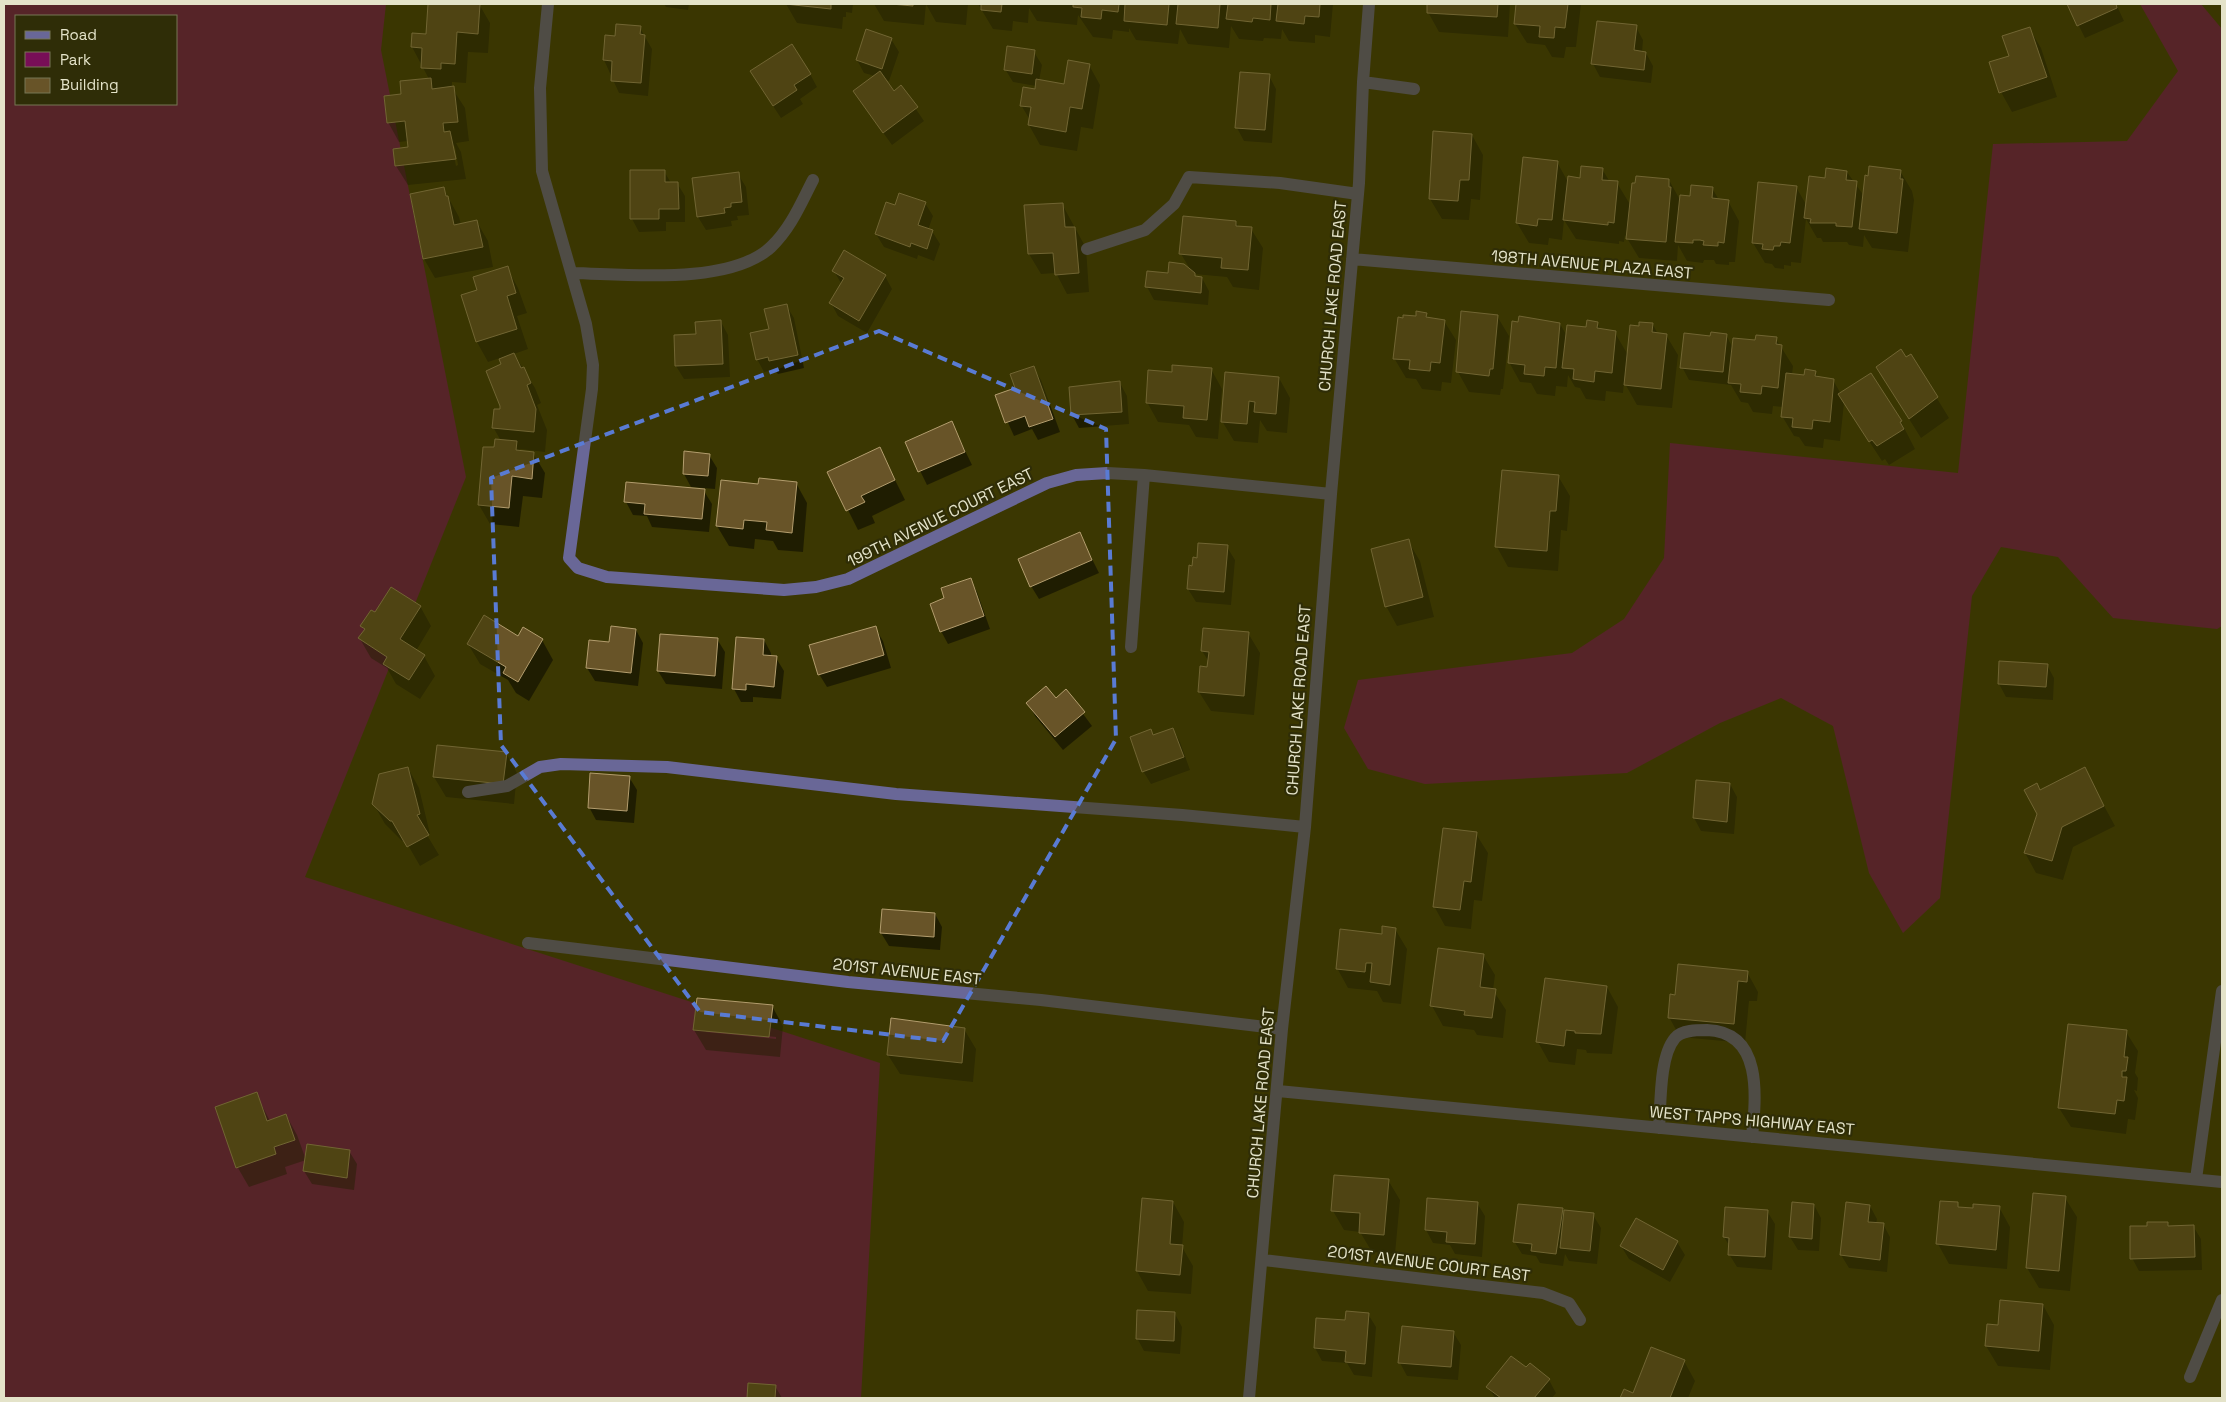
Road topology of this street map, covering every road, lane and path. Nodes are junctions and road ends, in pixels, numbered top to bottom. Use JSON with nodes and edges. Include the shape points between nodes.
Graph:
{"nodes":[{"id":1,"x":548,"y":4,"type":"edge"},
{"id":2,"x":1369,"y":4,"type":"edge"},
{"id":3,"x":1363,"y":82,"type":"junction"},
{"id":4,"x":1414,"y":89,"type":"dead end"},
{"id":5,"x":813,"y":180,"type":"dead end"},
{"id":6,"x":1358,"y":194,"type":"junction"},
{"id":7,"x":1087,"y":250,"type":"dead end"},
{"id":8,"x":1352,"y":259,"type":"junction"},
{"id":9,"x":572,"y":274,"type":"junction"},
{"id":10,"x":1829,"y":300,"type":"dead end"},
{"id":11,"x":1144,"y":475,"type":"junction"},
{"id":12,"x":1331,"y":494,"type":"junction"},
{"id":13,"x":1131,"y":647,"type":"dead end"},
{"id":14,"x":468,"y":792,"type":"dead end"},
{"id":15,"x":1305,"y":827,"type":"junction"},
{"id":16,"x":528,"y":943,"type":"dead end"},
{"id":17,"x":2222,"y":991,"type":"edge"},
{"id":18,"x":1282,"y":1029,"type":"junction"},
{"id":19,"x":1278,"y":1092,"type":"junction"},
{"id":20,"x":1659,"y":1128,"type":"junction"},
{"id":21,"x":1752,"y":1137,"type":"junction"},
{"id":22,"x":2196,"y":1179,"type":"junction"},
{"id":23,"x":2222,"y":1182,"type":"edge"},
{"id":24,"x":1263,"y":1260,"type":"junction"},
{"id":25,"x":2222,"y":1300,"type":"edge"},
{"id":26,"x":1580,"y":1320,"type":"dead end"},
{"id":27,"x":2190,"y":1377,"type":"dead end"},
{"id":28,"x":1249,"y":1398,"type":"edge"}],
"edges":[{"from":1,"to":9,"type":"street","via":[[540,88],[542,170]]},
{"from":2,"to":3,"type":"street","name":"CHURCH LAKE ROAD EAST"},
{"from":3,"to":4,"type":"street"},
{"from":3,"to":6,"type":"street","name":"CHURCH LAKE ROAD EAST"},
{"from":5,"to":9,"type":"street","via":[[789,227],[770,248],[751,261],[730,269],[676,275]]},
{"from":6,"to":7,"type":"street","via":[[1280,183],[1190,177],[1174,204],[1145,230]]},
{"from":6,"to":8,"type":"street","name":"CHURCH LAKE ROAD EAST"},
{"from":8,"to":10,"type":"street","name":"198TH AVENUE PLAZA EAST"},
{"from":8,"to":12,"type":"street","name":"CHURCH LAKE ROAD EAST"},
{"from":9,"to":11,"type":"street","name":"199TH AVENUE COURT EAST","via":[[586,324],[592,381],[568,558],[578,568],[607,577],[784,590],[816,587],[848,579],[1047,483],[1090,473]]},
{"from":11,"to":12,"type":"street","name":"199TH AVENUE COURT EAST"},
{"from":11,"to":13,"type":"street"},
{"from":12,"to":15,"type":"street","name":"CHURCH LAKE ROAD EAST"},
{"from":14,"to":15,"type":"street","via":[[507,786],[540,766],[667,767],[896,794],[1182,814]]},
{"from":15,"to":18,"type":"street","name":"CHURCH LAKE ROAD EAST"},
{"from":16,"to":18,"type":"street","name":"201ST AVENUE EAST"},
{"from":17,"to":22,"type":"street"},
{"from":18,"to":19,"type":"street","name":"CHURCH LAKE ROAD EAST"},
{"from":19,"to":20,"type":"street","name":"WEST TAPPS HIGHWAY EAST"},
{"from":19,"to":24,"type":"street","name":"CHURCH LAKE ROAD EAST"},
{"from":20,"to":21,"type":"street","name":"WEST TAPPS HIGHWAY EAST"},
{"from":20,"to":21,"type":"street","via":[[1665,1060],[1675,1038],[1692,1030],[1720,1031],[1742,1044],[1752,1068],[1756,1101]]},
{"from":21,"to":22,"type":"street","name":"WEST TAPPS HIGHWAY EAST"},
{"from":22,"to":23,"type":"street","name":"WEST TAPPS HIGHWAY EAST"},
{"from":24,"to":26,"type":"street","name":"201ST AVENUE COURT EAST","via":[[1543,1293],[1569,1303]]},
{"from":24,"to":28,"type":"street","name":"CHURCH LAKE ROAD EAST"},
{"from":25,"to":27,"type":"street"}]}
